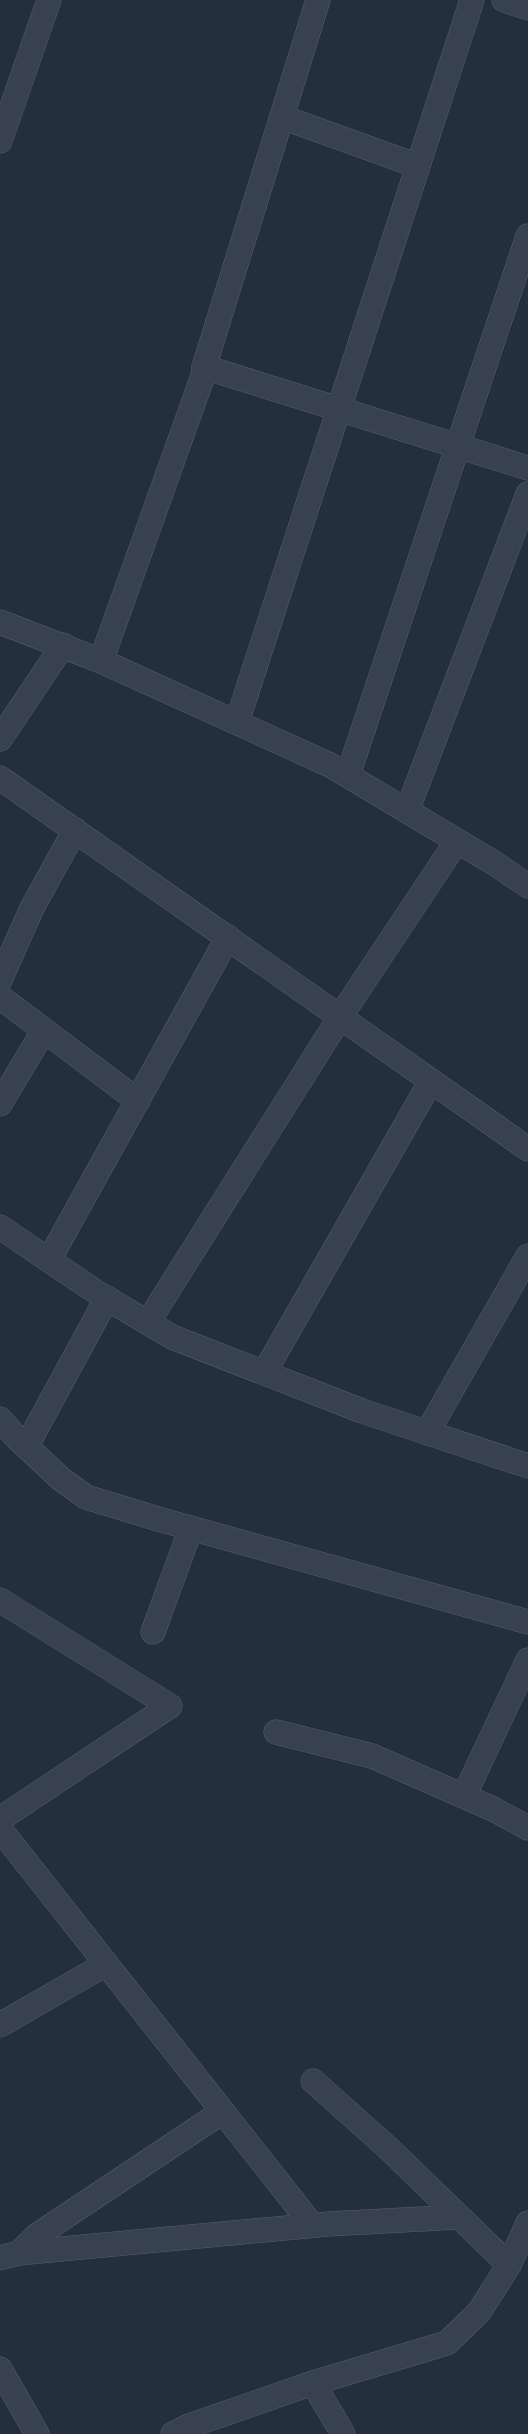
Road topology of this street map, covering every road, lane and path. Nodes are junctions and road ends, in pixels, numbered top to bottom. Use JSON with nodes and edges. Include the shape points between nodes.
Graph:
{"nodes":[{"id":1,"x":49,"y":0,"type":"edge"},
{"id":2,"x":318,"y":0,"type":"edge"},
{"id":3,"x":472,"y":0,"type":"edge"},
{"id":4,"x":504,"y":0,"type":"edge"},
{"id":5,"x":528,"y":8,"type":"edge"},
{"id":6,"x":4,"y":113,"type":"edge"},
{"id":7,"x":282,"y":117,"type":"junction"},
{"id":8,"x":0,"y":141,"type":"edge"},
{"id":9,"x":418,"y":166,"type":"junction"},
{"id":10,"x":528,"y":236,"type":"edge"},
{"id":11,"x":204,"y":367,"type":"junction"},
{"id":12,"x":339,"y":409,"type":"junction"},
{"id":13,"x":458,"y":446,"type":"junction"},
{"id":14,"x":528,"y":468,"type":"edge"},
{"id":15,"x":528,"y":494,"type":"edge"},
{"id":16,"x":0,"y":622,"type":"edge"},
{"id":17,"x":63,"y":645,"type":"junction"},
{"id":18,"x":101,"y":661,"type":"junction"},
{"id":19,"x":238,"y":722,"type":"junction"},
{"id":20,"x":0,"y":739,"type":"edge"},
{"id":21,"x":348,"y":775,"type":"junction"},
{"id":22,"x":0,"y":778,"type":"edge"},
{"id":23,"x":407,"y":811,"type":"junction"},
{"id":24,"x":75,"y":830,"type":"junction"},
{"id":25,"x":457,"y":841,"type":"junction"},
{"id":26,"x":528,"y":886,"type":"edge"},
{"id":27,"x":228,"y":937,"type":"junction"},
{"id":28,"x":0,"y":980,"type":"edge"},
{"id":29,"x":0,"y":997,"type":"edge"},
{"id":30,"x":340,"y":1017,"type":"junction"},
{"id":31,"x":44,"y":1030,"type":"junction"},
{"id":32,"x":431,"y":1081,"type":"junction"},
{"id":33,"x":138,"y":1101,"type":"junction"},
{"id":34,"x":0,"y":1104,"type":"edge"},
{"id":35,"x":528,"y":1149,"type":"edge"},
{"id":36,"x":0,"y":1227,"type":"edge"},
{"id":37,"x":528,"y":1256,"type":"edge"},
{"id":38,"x":49,"y":1260,"type":"junction"},
{"id":39,"x":107,"y":1298,"type":"junction"},
{"id":40,"x":148,"y":1322,"type":"junction"},
{"id":41,"x":264,"y":1372,"type":"junction"},
{"id":42,"x":0,"y":1419,"type":"edge"},
{"id":43,"x":428,"y":1433,"type":"junction"},
{"id":44,"x":26,"y":1447,"type":"junction"},
{"id":45,"x":528,"y":1466,"type":"edge"},
{"id":46,"x":192,"y":1528,"type":"junction"},
{"id":47,"x":1,"y":1602,"type":"edge"},
{"id":48,"x":528,"y":1622,"type":"edge"},
{"id":49,"x":153,"y":1632,"type":"dead end"},
{"id":50,"x":528,"y":1660,"type":"edge"},
{"id":51,"x":276,"y":1732,"type":"dead end"},
{"id":52,"x":464,"y":1796,"type":"junction"},
{"id":53,"x":0,"y":1819,"type":"edge"},
{"id":54,"x":528,"y":1828,"type":"edge"},
{"id":55,"x":0,"y":1829,"type":"edge"},
{"id":56,"x":106,"y":1964,"type":"junction"},
{"id":57,"x":0,"y":2025,"type":"edge"},
{"id":58,"x":313,"y":2081,"type":"dead end"},
{"id":59,"x":222,"y":2112,"type":"junction"},
{"id":60,"x":459,"y":2217,"type":"junction"},
{"id":61,"x":528,"y":2223,"type":"edge"},
{"id":62,"x":312,"y":2225,"type":"junction"},
{"id":63,"x":9,"y":2256,"type":"edge"},
{"id":64,"x":509,"y":2266,"type":"junction"},
{"id":65,"x":0,"y":2370,"type":"edge"},
{"id":66,"x":313,"y":2383,"type":"junction"},
{"id":67,"x":176,"y":2433,"type":"edge"},
{"id":68,"x":36,"y":2434,"type":"edge"},
{"id":69,"x":343,"y":2434,"type":"edge"}],
"edges":[{"from":1,"to":6,"type":"street"},
{"from":2,"to":7,"type":"street"},
{"from":3,"to":9,"type":"street"},
{"from":4,"to":5,"type":"street"},
{"from":6,"to":8,"type":"street"},
{"from":7,"to":9,"type":"street"},
{"from":7,"to":11,"type":"street"},
{"from":9,"to":12,"type":"street"},
{"from":10,"to":13,"type":"street"},
{"from":11,"to":12,"type":"street"},
{"from":11,"to":18,"type":"street"},
{"from":12,"to":13,"type":"street"},
{"from":12,"to":19,"type":"street"},
{"from":13,"to":14,"type":"street"},
{"from":13,"to":21,"type":"street"},
{"from":15,"to":23,"type":"street"},
{"from":16,"to":17,"type":"street"},
{"from":17,"to":18,"type":"street"},
{"from":17,"to":20,"type":"street"},
{"from":18,"to":19,"type":"street"},
{"from":19,"to":21,"type":"street"},
{"from":21,"to":23,"type":"street"},
{"from":22,"to":24,"type":"street"},
{"from":23,"to":25,"type":"street"},
{"from":24,"to":27,"type":"street"},
{"from":24,"to":28,"type":"street","via":[[32,908]]},
{"from":25,"to":26,"type":"street"},
{"from":25,"to":30,"type":"street"},
{"from":27,"to":30,"type":"street"},
{"from":27,"to":33,"type":"street"},
{"from":29,"to":31,"type":"street"},
{"from":30,"to":32,"type":"street"},
{"from":30,"to":40,"type":"street"},
{"from":31,"to":33,"type":"street"},
{"from":31,"to":34,"type":"street"},
{"from":32,"to":35,"type":"street"},
{"from":32,"to":41,"type":"street"},
{"from":33,"to":38,"type":"street"},
{"from":36,"to":38,"type":"street"},
{"from":37,"to":43,"type":"street"},
{"from":38,"to":39,"type":"street"},
{"from":39,"to":40,"type":"street"},
{"from":39,"to":44,"type":"street"},
{"from":40,"to":41,"type":"street","via":[[172,1337]]},
{"from":41,"to":43,"type":"street"},
{"from":42,"to":44,"type":"street"},
{"from":43,"to":45,"type":"street"},
{"from":44,"to":46,"type":"street","via":[[61,1480],[86,1497]]},
{"from":46,"to":48,"type":"street"},
{"from":46,"to":49,"type":"street"},
{"from":47,"to":53,"type":"street","via":[[170,1706]]},
{"from":50,"to":52,"type":"street"},
{"from":51,"to":52,"type":"street","via":[[372,1756]]},
{"from":52,"to":54,"type":"street"},
{"from":55,"to":56,"type":"street"},
{"from":56,"to":57,"type":"street"},
{"from":56,"to":59,"type":"street"},
{"from":58,"to":60,"type":"street"},
{"from":59,"to":62,"type":"street"},
{"from":59,"to":63,"type":"street"},
{"from":60,"to":62,"type":"street"},
{"from":60,"to":64,"type":"street"},
{"from":61,"to":64,"type":"street"},
{"from":62,"to":63,"type":"street"},
{"from":64,"to":66,"type":"street","via":[[479,2312],[447,2343]]},
{"from":65,"to":68,"type":"street"},
{"from":66,"to":67,"type":"street"},
{"from":66,"to":69,"type":"street"}]}
